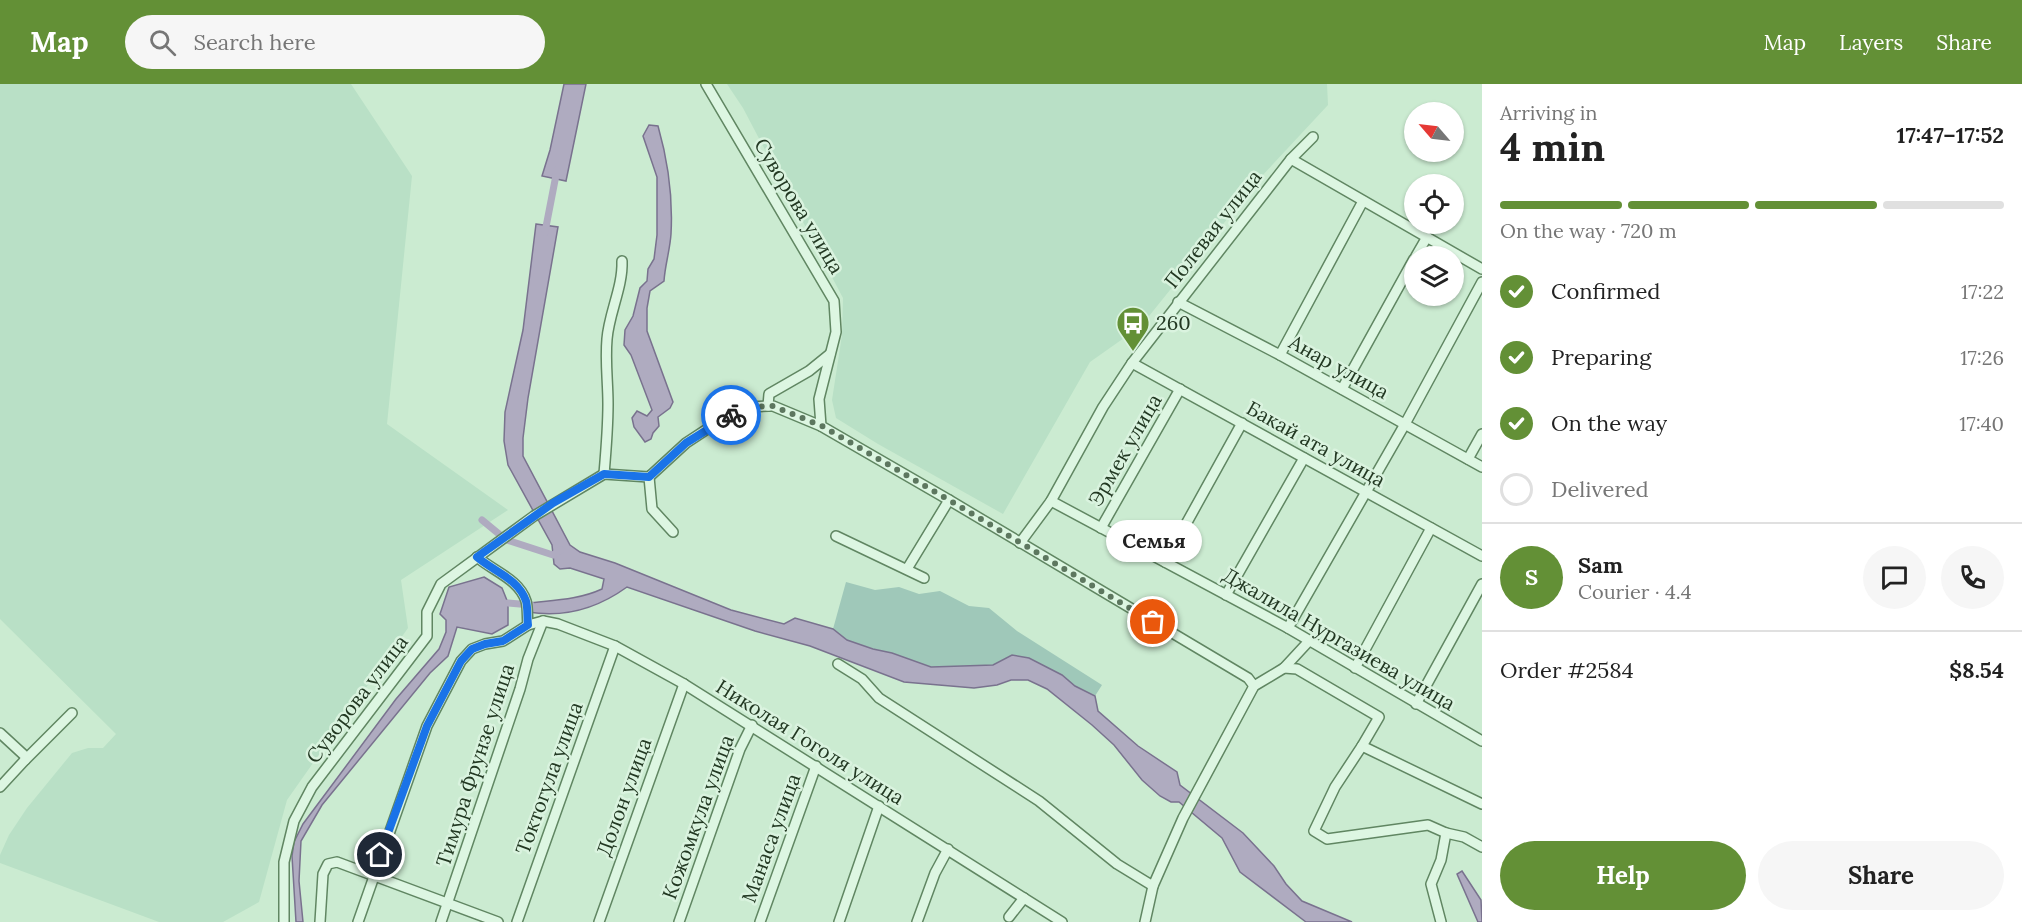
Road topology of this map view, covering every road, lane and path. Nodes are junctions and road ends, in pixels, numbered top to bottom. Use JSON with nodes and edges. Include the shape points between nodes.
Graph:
{"nodes":[{"id":1,"x":706,"y":84,"type":"edge"},
{"id":2,"x":1313,"y":137,"type":"dead end"},
{"id":3,"x":1291,"y":159,"type":"junction"},
{"id":4,"x":1364,"y":201,"type":"junction"},
{"id":5,"x":1427,"y":237,"type":"junction"},
{"id":6,"x":1422,"y":246,"type":"edge"},
{"id":7,"x":622,"y":261,"type":"dead end"},
{"id":8,"x":1482,"y":269,"type":"edge"},
{"id":9,"x":1404,"y":278,"type":"edge"},
{"id":10,"x":1482,"y":282,"type":"edge"},
{"id":11,"x":1178,"y":302,"type":"junction"},
{"id":12,"x":830,"y":354,"type":"junction"},
{"id":13,"x":1280,"y":355,"type":"junction"},
{"id":14,"x":1132,"y":363,"type":"junction"},
{"id":15,"x":1180,"y":389,"type":"junction"},
{"id":16,"x":1342,"y":389,"type":"junction"},
{"id":17,"x":768,"y":406,"type":"junction"},
{"id":18,"x":1242,"y":423,"type":"junction"},
{"id":19,"x":1405,"y":424,"type":"junction"},
{"id":20,"x":822,"y":426,"type":"junction"},
{"id":21,"x":1482,"y":434,"type":"edge"},
{"id":22,"x":1304,"y":458,"type":"junction"},
{"id":23,"x":1468,"y":459,"type":"junction"},
{"id":24,"x":1482,"y":467,"type":"edge"},
{"id":25,"x":604,"y":474,"type":"junction"},
{"id":26,"x":649,"y":477,"type":"junction"},
{"id":27,"x":1366,"y":492,"type":"junction"},
{"id":28,"x":949,"y":500,"type":"junction"},
{"id":29,"x":1051,"y":501,"type":"junction"},
{"id":30,"x":1101,"y":528,"type":"junction"},
{"id":31,"x":1431,"y":528,"type":"junction"},
{"id":32,"x":673,"y":532,"type":"dead end"},
{"id":33,"x":836,"y":536,"type":"dead end"},
{"id":34,"x":1020,"y":543,"type":"junction"},
{"id":35,"x":1482,"y":556,"type":"edge"},
{"id":36,"x":477,"y":557,"type":"junction"},
{"id":37,"x":1165,"y":562,"type":"junction"},
{"id":38,"x":907,"y":569,"type":"junction"},
{"id":39,"x":924,"y":578,"type":"dead end"},
{"id":40,"x":1482,"y":584,"type":"edge"},
{"id":41,"x":1226,"y":595,"type":"junction"},
{"id":42,"x":543,"y":621,"type":"junction"},
{"id":43,"x":528,"y":625,"type":"junction"},
{"id":44,"x":1288,"y":628,"type":"junction"},
{"id":45,"x":1309,"y":641,"type":"junction"},
{"id":46,"x":615,"y":645,"type":"junction"},
{"id":47,"x":837,"y":664,"type":"dead end"},
{"id":48,"x":1284,"y":668,"type":"junction"},
{"id":49,"x":1355,"y":668,"type":"junction"},
{"id":50,"x":684,"y":684,"type":"junction"},
{"id":51,"x":1254,"y":686,"type":"junction"},
{"id":52,"x":1416,"y":704,"type":"junction"},
{"id":53,"x":72,"y":713,"type":"dead end"},
{"id":54,"x":752,"y":725,"type":"junction"},
{"id":55,"x":0,"y":733,"type":"edge"},
{"id":56,"x":1481,"y":738,"type":"edge"},
{"id":57,"x":1362,"y":746,"type":"junction"},
{"id":58,"x":25,"y":760,"type":"junction"},
{"id":59,"x":816,"y":766,"type":"junction"},
{"id":60,"x":0,"y":787,"type":"edge"},
{"id":61,"x":1482,"y":804,"type":"edge"},
{"id":62,"x":879,"y":806,"type":"junction"},
{"id":63,"x":1446,"y":833,"type":"junction"},
{"id":64,"x":1482,"y":847,"type":"edge"},
{"id":65,"x":948,"y":849,"type":"junction"},
{"id":66,"x":373,"y":877,"type":"junction"},
{"id":67,"x":1153,"y":886,"type":"junction"},
{"id":68,"x":1024,"y":898,"type":"junction"},
{"id":69,"x":448,"y":904,"type":"junction"},
{"id":70,"x":1010,"y":920,"type":"edge"},
{"id":71,"x":284,"y":922,"type":"edge"},
{"id":72,"x":320,"y":922,"type":"edge"},
{"id":73,"x":358,"y":922,"type":"edge"},
{"id":74,"x":441,"y":922,"type":"edge"},
{"id":75,"x":498,"y":922,"type":"edge"},
{"id":76,"x":517,"y":922,"type":"edge"},
{"id":77,"x":599,"y":922,"type":"edge"},
{"id":78,"x":679,"y":922,"type":"edge"},
{"id":79,"x":760,"y":922,"type":"edge"},
{"id":80,"x":839,"y":922,"type":"edge"},
{"id":81,"x":917,"y":922,"type":"edge"},
{"id":82,"x":1062,"y":922,"type":"edge"},
{"id":83,"x":1145,"y":922,"type":"edge"},
{"id":84,"x":1441,"y":922,"type":"edge"}],
"edges":[{"from":1,"to":12,"type":"street","name":"Суворова улица","via":[[834,301],[836,332]]},
{"from":2,"to":3,"type":"street","name":"Полевая улица"},
{"from":3,"to":4,"type":"street"},
{"from":3,"to":11,"type":"street","name":"Полевая улица"},
{"from":4,"to":5,"type":"street"},
{"from":4,"to":13,"type":"street"},
{"from":5,"to":6,"type":"street"},
{"from":5,"to":8,"type":"street"},
{"from":7,"to":25,"type":"street","via":[[607,336]]},
{"from":9,"to":16,"type":"street"},
{"from":10,"to":19,"type":"street"},
{"from":11,"to":13,"type":"street","name":"Анар улица"},
{"from":11,"to":14,"type":"street","name":"Полевая улица"},
{"from":12,"to":17,"type":"street","via":[[770,394]]},
{"from":12,"to":20,"type":"street","name":"Суворова улица","via":[[819,399]]},
{"from":13,"to":16,"type":"street","name":"Анар улица"},
{"from":14,"to":15,"type":"street","name":"Бакай ата улица"},
{"from":14,"to":29,"type":"street","name":"Полевая улица","via":[[1102,408]]},
{"from":15,"to":18,"type":"street","name":"Бакай ата улица"},
{"from":15,"to":30,"type":"street","name":"Эрмек улица"},
{"from":16,"to":19,"type":"street","name":"Анар улица"},
{"from":17,"to":20,"type":"street"},
{"from":17,"to":26,"type":"street","via":[[749,407],[721,420],[686,443]]},
{"from":18,"to":22,"type":"street","name":"Бакай ата улица"},
{"from":18,"to":37,"type":"street"},
{"from":19,"to":23,"type":"street","name":"Анар улица"},
{"from":19,"to":27,"type":"street"},
{"from":20,"to":28,"type":"street"},
{"from":21,"to":23,"type":"street"},
{"from":22,"to":27,"type":"street","name":"Бакай ата улица"},
{"from":22,"to":41,"type":"street"},
{"from":23,"to":24,"type":"street","name":"Анар улица"},
{"from":25,"to":26,"type":"street"},
{"from":25,"to":36,"type":"street","name":"Суворова улица","via":[[553,503]]},
{"from":26,"to":32,"type":"street","via":[[652,509]]},
{"from":27,"to":31,"type":"street","name":"Бакай ата улица"},
{"from":27,"to":44,"type":"street"},
{"from":28,"to":34,"type":"street"},
{"from":28,"to":38,"type":"street"},
{"from":29,"to":30,"type":"street","name":"Джалила Нургазиева улица"},
{"from":29,"to":34,"type":"street","name":"Полевая улица"},
{"from":30,"to":37,"type":"street","name":"Джалила Нургазиева улица"},
{"from":31,"to":35,"type":"street","name":"Бакай ата улица"},
{"from":31,"to":49,"type":"street"},
{"from":33,"to":38,"type":"street"},
{"from":34,"to":51,"type":"street","via":[[1248,678]]},
{"from":36,"to":43,"type":"street","via":[[517,587],[526,607]]},
{"from":36,"to":71,"type":"street","name":"Суворова улица","via":[[441,584],[428,612],[427,636],[312,787],[294,821],[284,862]]},
{"from":37,"to":41,"type":"street","name":"Джалила Нургазиева улица"},
{"from":38,"to":39,"type":"street"},
{"from":40,"to":52,"type":"street"},
{"from":41,"to":44,"type":"street","name":"Джалила Нургазиева улица"},
{"from":42,"to":43,"type":"street"},
{"from":42,"to":46,"type":"street","name":"Николая Гоголя улица"},
{"from":42,"to":69,"type":"street","name":"Тимура Фрунзе улица"},
{"from":43,"to":66,"type":"street","via":[[503,641],[472,649],[461,661],[427,726]]},
{"from":44,"to":45,"type":"street","name":"Джалила Нургазиева улица"},
{"from":45,"to":48,"type":"street"},
{"from":45,"to":49,"type":"street","name":"Джалила Нургазиева улица"},
{"from":46,"to":50,"type":"street","name":"Николая Гоголя улица"},
{"from":46,"to":76,"type":"street","name":"Токтогула улица"},
{"from":47,"to":67,"type":"street","via":[[862,679],[879,698],[1039,801],[1117,864]]},
{"from":48,"to":51,"type":"street"},
{"from":48,"to":57,"type":"street","via":[[1297,669],[1378,717]]},
{"from":49,"to":52,"type":"street","name":"Джалила Нургазиева улица"},
{"from":50,"to":54,"type":"street","name":"Николая Гоголя улица"},
{"from":50,"to":77,"type":"street","name":"Долон улица"},
{"from":51,"to":67,"type":"street","via":[[1183,818]]},
{"from":52,"to":56,"type":"street","name":"Джалила Нургазиева улица"},
{"from":53,"to":58,"type":"street"},
{"from":54,"to":59,"type":"street","name":"Николая Гоголя улица"},
{"from":54,"to":78,"type":"street","name":"Кожомкула улица"},
{"from":55,"to":58,"type":"street"},
{"from":57,"to":61,"type":"street"},
{"from":57,"to":63,"type":"street","via":[[1335,787],[1314,831],[1327,839],[1428,825]]},
{"from":58,"to":60,"type":"street"},
{"from":59,"to":62,"type":"street","name":"Николая Гоголя улица"},
{"from":59,"to":79,"type":"street","name":"Манаса улица"},
{"from":62,"to":65,"type":"street","name":"Николая Гоголя улица"},
{"from":62,"to":80,"type":"street"},
{"from":63,"to":64,"type":"street"},
{"from":63,"to":84,"type":"street","via":[[1431,884]]},
{"from":65,"to":68,"type":"street","name":"Николая Гоголя улица"},
{"from":65,"to":81,"type":"street"},
{"from":66,"to":69,"type":"street"},
{"from":66,"to":72,"type":"street","via":[[337,862],[328,864],[323,874]]},
{"from":66,"to":73,"type":"street"},
{"from":67,"to":83,"type":"street"},
{"from":68,"to":70,"type":"street"},
{"from":68,"to":82,"type":"street","name":"Николая Гоголя улица"},
{"from":69,"to":74,"type":"street","name":"Тимура Фрунзе улица"},
{"from":69,"to":75,"type":"street"}]}
